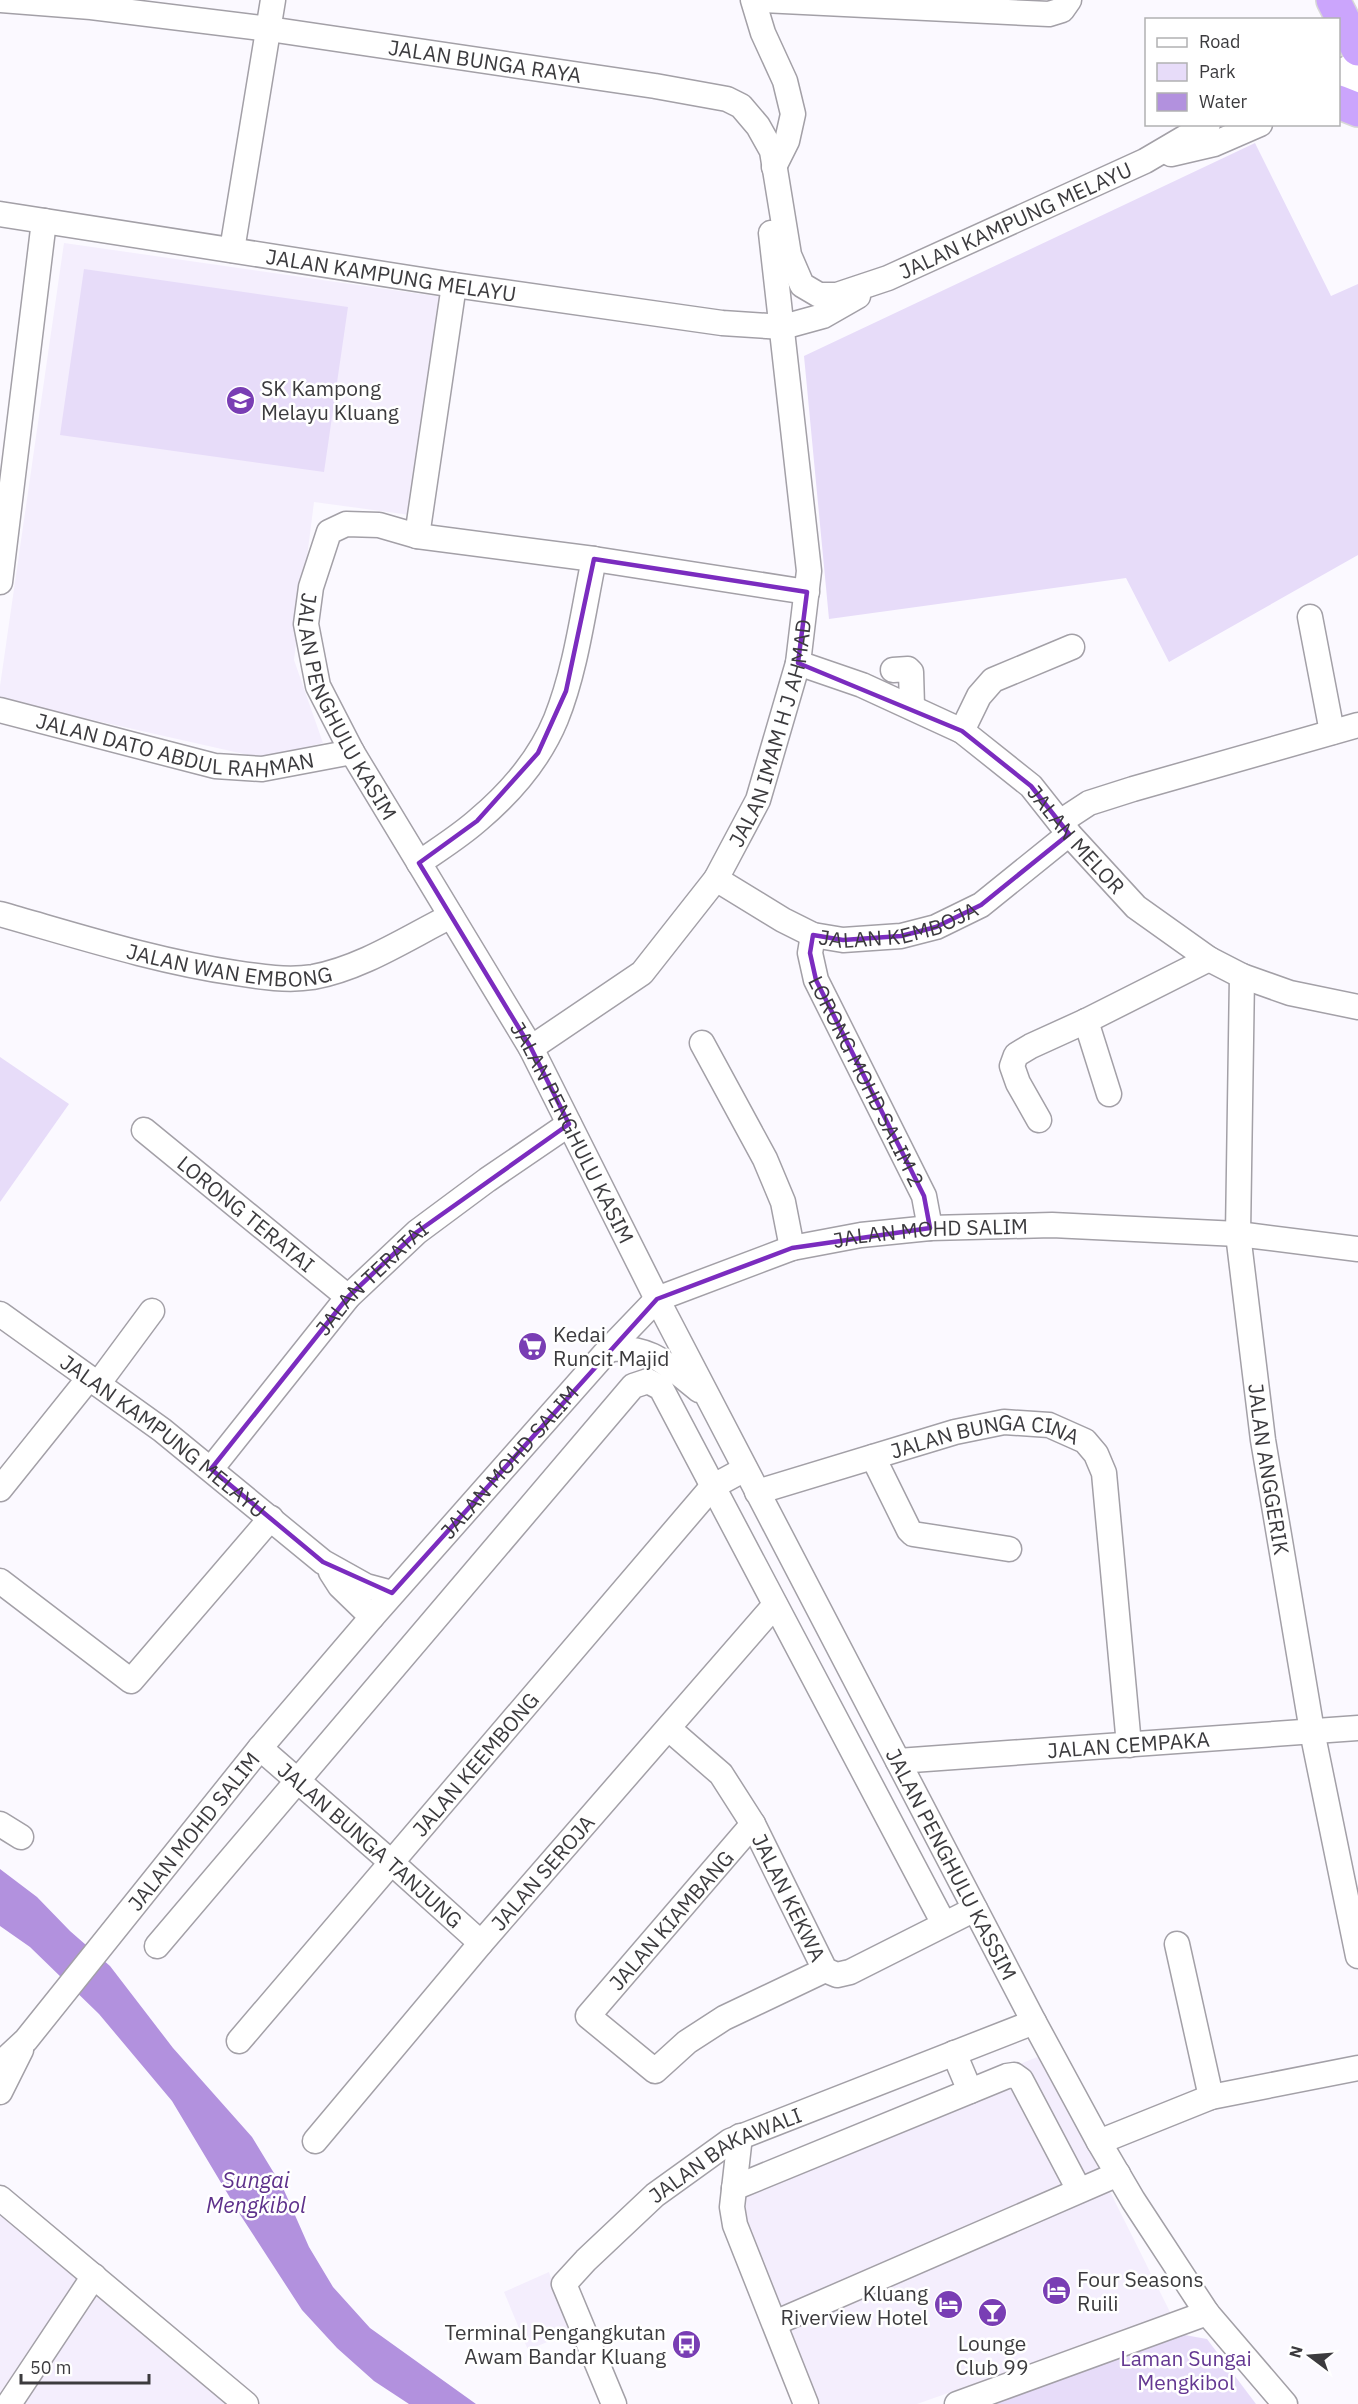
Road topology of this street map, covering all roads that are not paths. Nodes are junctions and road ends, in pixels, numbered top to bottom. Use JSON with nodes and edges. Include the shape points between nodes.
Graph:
{"nodes":[{"id":1,"x":0,"y":0,"type":"edge"},
{"id":2,"x":273,"y":0,"type":"edge"},
{"id":3,"x":753,"y":0,"type":"edge"},
{"id":4,"x":761,"y":0,"type":"edge"},
{"id":5,"x":1070,"y":0,"type":"edge"},
{"id":6,"x":1332,"y":0,"type":"edge"},
{"id":7,"x":91,"y":3,"type":"edge"},
{"id":8,"x":1335,"y":18,"type":"edge"},
{"id":9,"x":269,"y":28,"type":"junction"},
{"id":10,"x":1358,"y":49,"type":"edge"},
{"id":11,"x":1358,"y":64,"type":"edge"},
{"id":12,"x":1340,"y":71,"type":"edge"},
{"id":13,"x":1358,"y":87,"type":"edge"},
{"id":14,"x":1340,"y":93,"type":"edge"},
{"id":15,"x":1340,"y":103,"type":"edge"},
{"id":16,"x":1358,"y":110,"type":"edge"},
{"id":17,"x":758,"y":126,"type":"junction"},
{"id":18,"x":1205,"y":126,"type":"edge"},
{"id":19,"x":1255,"y":126,"type":"edge"},
{"id":20,"x":1145,"y":161,"type":"junction"},
{"id":21,"x":774,"y":167,"type":"junction"},
{"id":22,"x":0,"y":214,"type":"edge"},
{"id":23,"x":44,"y":221,"type":"junction"},
{"id":24,"x":232,"y":250,"type":"junction"},
{"id":25,"x":888,"y":278,"type":"junction"},
{"id":26,"x":454,"y":285,"type":"junction"},
{"id":27,"x":783,"y":327,"type":"junction"},
{"id":28,"x":7,"y":471,"type":"edge"},
{"id":29,"x":417,"y":536,"type":"junction"},
{"id":30,"x":594,"y":559,"type":"junction"},
{"id":31,"x":0,"y":582,"type":"edge"},
{"id":32,"x":807,"y":592,"type":"junction"},
{"id":33,"x":1310,"y":617,"type":"dead end"},
{"id":34,"x":1072,"y":647,"type":"dead end"},
{"id":35,"x":798,"y":663,"type":"junction"},
{"id":36,"x":893,"y":670,"type":"dead end"},
{"id":37,"x":912,"y":706,"type":"junction"},
{"id":38,"x":0,"y":710,"type":"edge"},
{"id":39,"x":1358,"y":725,"type":"edge"},
{"id":40,"x":962,"y":730,"type":"junction"},
{"id":41,"x":1332,"y":732,"type":"junction"},
{"id":42,"x":352,"y":752,"type":"junction"},
{"id":43,"x":1064,"y":828,"type":"junction"},
{"id":44,"x":419,"y":863,"type":"junction"},
{"id":45,"x":716,"y":879,"type":"junction"},
{"id":46,"x":0,"y":914,"type":"edge"},
{"id":47,"x":451,"y":916,"type":"junction"},
{"id":48,"x":813,"y":935,"type":"junction"},
{"id":49,"x":1209,"y":959,"type":"junction"},
{"id":50,"x":1242,"y":976,"type":"junction"},
{"id":51,"x":1358,"y":1007,"type":"edge"},
{"id":52,"x":1086,"y":1021,"type":"junction"},
{"id":53,"x":702,"y":1043,"type":"dead end"},
{"id":54,"x":531,"y":1048,"type":"junction"},
{"id":55,"x":1109,"y":1094,"type":"dead end"},
{"id":56,"x":1039,"y":1120,"type":"dead end"},
{"id":57,"x":569,"y":1124,"type":"junction"},
{"id":58,"x":144,"y":1130,"type":"dead end"},
{"id":59,"x":930,"y":1228,"type":"junction"},
{"id":60,"x":1238,"y":1234,"type":"junction"},
{"id":61,"x":792,"y":1248,"type":"junction"},
{"id":62,"x":1358,"y":1249,"type":"edge"},
{"id":63,"x":348,"y":1297,"type":"junction"},
{"id":64,"x":657,"y":1299,"type":"junction"},
{"id":65,"x":152,"y":1311,"type":"dead end"},
{"id":66,"x":0,"y":1314,"type":"edge"},
{"id":67,"x":609,"y":1349,"type":"junction"},
{"id":68,"x":94,"y":1381,"type":"junction"},
{"id":69,"x":648,"y":1381,"type":"joint"},
{"id":70,"x":708,"y":1396,"type":"junction"},
{"id":71,"x":873,"y":1457,"type":"junction"},
{"id":72,"x":211,"y":1469,"type":"junction"},
{"id":73,"x":746,"y":1469,"type":"junction"},
{"id":74,"x":712,"y":1486,"type":"junction"},
{"id":75,"x":0,"y":1489,"type":"edge"},
{"id":76,"x":757,"y":1492,"type":"junction"},
{"id":77,"x":271,"y":1518,"type":"junction"},
{"id":78,"x":1009,"y":1549,"type":"dead end"},
{"id":79,"x":323,"y":1562,"type":"junction"},
{"id":80,"x":0,"y":1581,"type":"edge"},
{"id":81,"x":392,"y":1593,"type":"junction"},
{"id":82,"x":775,"y":1605,"type":"junction"},
{"id":83,"x":372,"y":1617,"type":"junction"},
{"id":84,"x":1358,"y":1728,"type":"edge"},
{"id":85,"x":669,"y":1729,"type":"junction"},
{"id":86,"x":1311,"y":1731,"type":"junction"},
{"id":87,"x":1129,"y":1745,"type":"junction"},
{"id":88,"x":260,"y":1748,"type":"junction"},
{"id":89,"x":898,"y":1761,"type":"junction"},
{"id":90,"x":297,"y":1781,"type":"junction"},
{"id":91,"x":0,"y":1824,"type":"edge"},
{"id":92,"x":753,"y":1824,"type":"junction"},
{"id":93,"x":21,"y":1837,"type":"dead end"},
{"id":94,"x":391,"y":1862,"type":"junction"},
{"id":95,"x":975,"y":1909,"type":"junction"},
{"id":96,"x":944,"y":1924,"type":"junction"},
{"id":97,"x":481,"y":1943,"type":"junction"},
{"id":98,"x":1177,"y":1944,"type":"dead end"},
{"id":99,"x":157,"y":1946,"type":"dead end"},
{"id":100,"x":1358,"y":1956,"type":"edge"},
{"id":101,"x":825,"y":1970,"type":"junction"},
{"id":102,"x":1034,"y":2022,"type":"junction"},
{"id":103,"x":26,"y":2040,"type":"junction"},
{"id":104,"x":239,"y":2041,"type":"dead end"},
{"id":105,"x":954,"y":2053,"type":"junction"},
{"id":106,"x":0,"y":2064,"type":"edge"},
{"id":107,"x":1358,"y":2068,"type":"edge"},
{"id":108,"x":970,"y":2091,"type":"junction"},
{"id":109,"x":0,"y":2092,"type":"edge"},
{"id":110,"x":1211,"y":2097,"type":"junction"},
{"id":111,"x":740,"y":2136,"type":"junction"},
{"id":112,"x":315,"y":2142,"type":"dead end"},
{"id":113,"x":1100,"y":2142,"type":"junction"},
{"id":114,"x":1118,"y":2174,"type":"junction"},
{"id":115,"x":734,"y":2188,"type":"junction"},
{"id":116,"x":1079,"y":2190,"type":"junction"},
{"id":117,"x":0,"y":2198,"type":"edge"},
{"id":118,"x":94,"y":2276,"type":"junction"},
{"id":119,"x":1207,"y":2313,"type":"junction"},
{"id":120,"x":775,"y":2324,"type":"junction"},
{"id":121,"x":9,"y":2404,"type":"edge"},
{"id":122,"x":246,"y":2404,"type":"edge"},
{"id":123,"x":614,"y":2404,"type":"edge"},
{"id":124,"x":806,"y":2404,"type":"edge"},
{"id":125,"x":957,"y":2404,"type":"edge"},
{"id":126,"x":1285,"y":2404,"type":"edge"}],
"edges":[{"from":1,"to":7,"type":"street","name":"JALAN BUNGA RAYA"},
{"from":2,"to":9,"type":"street"},
{"from":3,"to":21,"type":"street","via":[[785,81],[793,114],[787,141]]},
{"from":4,"to":5,"type":"street","via":[[1049,14],[1062,10]]},
{"from":6,"to":8,"type":"highway"},
{"from":6,"to":10,"type":"highway"},
{"from":7,"to":9,"type":"street","name":"JALAN BUNGA RAYA"},
{"from":9,"to":17,"type":"street","name":"JALAN BUNGA RAYA","via":[[711,95],[741,106]]},
{"from":9,"to":24,"type":"street"},
{"from":11,"to":12,"type":"street"},
{"from":13,"to":14,"type":"street"},
{"from":15,"to":16,"type":"highway"},
{"from":17,"to":21,"type":"street","name":"JALAN BUNGA RAYA","via":[[772,151]]},
{"from":17,"to":27,"type":"street"},
{"from":18,"to":20,"type":"street","name":"JALAN KAMPUNG MELAYU"},
{"from":19,"to":20,"type":"street","name":"JALAN KAMPUNG MELAYU","via":[[1214,144]]},
{"from":20,"to":25,"type":"street","name":"JALAN KAMPUNG MELAYU"},
{"from":21,"to":25,"type":"street","name":"JALAN BUNGA RAYA","via":[[789,255],[802,285],[819,295],[837,295]]},
{"from":22,"to":23,"type":"street","name":"JALAN KAMPUNG MELAYU"},
{"from":23,"to":24,"type":"street","name":"JALAN KAMPUNG MELAYU"},
{"from":23,"to":28,"type":"street"},
{"from":24,"to":26,"type":"street","name":"JALAN KAMPUNG MELAYU"},
{"from":25,"to":27,"type":"street","name":"JALAN KAMPUNG MELAYU","via":[[824,316]]},
{"from":26,"to":27,"type":"street","name":"JALAN KAMPUNG MELAYU","via":[[722,323]]},
{"from":26,"to":29,"type":"street"},
{"from":27,"to":32,"type":"street","name":"JALAN IMAM H J AHMAD","via":[[809,571]]},
{"from":28,"to":31,"type":"street"},
{"from":29,"to":30,"type":"street","name":"JALAN PENGHULU KASIM"},
{"from":29,"to":42,"type":"street","name":"JALAN PENGHULU KASIM","via":[[379,525],[346,524],[329,532],[319,558],[306,624],[310,654],[318,686]]},
{"from":30,"to":32,"type":"street","name":"JALAN PENGHULU KASIM"},
{"from":30,"to":44,"type":"street","via":[[566,691],[538,753],[510,790],[477,821]]},
{"from":32,"to":35,"type":"street","name":"JALAN IMAM H J AHMAD"},
{"from":33,"to":41,"type":"street"},
{"from":34,"to":40,"type":"street","via":[[993,680],[979,696]]},
{"from":35,"to":37,"type":"street","name":"JALAN MELOR"},
{"from":35,"to":45,"type":"street","name":"JALAN IMAM H J AHMAD","via":[[758,800]]},
{"from":36,"to":37,"type":"street","via":[[911,672]]},
{"from":37,"to":40,"type":"street","name":"JALAN MELOR"},
{"from":38,"to":42,"type":"street","name":"JALAN DATO ABDUL RAHMAN","via":[[215,766],[262,769]]},
{"from":39,"to":41,"type":"street","name":"JALAN KEMBOJA"},
{"from":40,"to":43,"type":"street","name":"JALAN MELOR","via":[[1031,786]]},
{"from":41,"to":43,"type":"street","name":"JALAN KEMBOJA","via":[[1089,803]]},
{"from":42,"to":44,"type":"street","name":"JALAN PENGHULU KASIM"},
{"from":43,"to":48,"type":"street","name":"JALAN KEMBOJA","via":[[981,905],[936,927],[901,936],[843,940]]},
{"from":43,"to":49,"type":"street","name":"JALAN MELOR","via":[[1136,907]]},
{"from":44,"to":47,"type":"street","name":"JALAN PENGHULU KASIM"},
{"from":45,"to":48,"type":"street","name":"JALAN KEMBOJA"},
{"from":45,"to":54,"type":"street","name":"JALAN IMAM H J AHMAD","via":[[642,973]]},
{"from":46,"to":47,"type":"street","name":"JALAN WAN EMBONG","via":[[141,954],[269,978],[312,977],[354,965]]},
{"from":47,"to":54,"type":"street","name":"JALAN PENGHULU KASIM"},
{"from":48,"to":59,"type":"street","name":"LORONG MOHD SALIM 2","via":[[810,953],[816,980],[924,1196]]},
{"from":49,"to":50,"type":"street","name":"JALAN MELOR"},
{"from":49,"to":52,"type":"street"},
{"from":50,"to":51,"type":"street","name":"JALAN MELOR","via":[[1290,993]]},
{"from":50,"to":60,"type":"street","name":"JALAN ANGGERIK"},
{"from":52,"to":55,"type":"street"},
{"from":52,"to":56,"type":"street","via":[[1016,1055],[1012,1066],[1018,1083]]},
{"from":53,"to":61,"type":"street","via":[[765,1159],[783,1202]]},
{"from":54,"to":57,"type":"street","name":"JALAN PENGHULU KASIM"},
{"from":57,"to":63,"type":"street","name":"JALAN TERATAI","via":[[417,1232]]},
{"from":57,"to":64,"type":"street","name":"JALAN PENGHULU KASIM"},
{"from":58,"to":63,"type":"street","name":"LORONG TERATAI"},
{"from":59,"to":60,"type":"street","name":"JALAN MOHD SALIM","via":[[1052,1225]]},
{"from":59,"to":61,"type":"street","name":"JALAN MOHD SALIM"},
{"from":60,"to":62,"type":"street","name":"JALAN MOHD SALIM"},
{"from":60,"to":86,"type":"street","name":"JALAN ANGGERIK","via":[[1263,1440]]},
{"from":61,"to":64,"type":"street","name":"JALAN MOHD SALIM"},
{"from":63,"to":72,"type":"street","name":"JALAN TERATAI"},
{"from":64,"to":67,"type":"street","name":"JALAN MOHD SALIM"},
{"from":64,"to":70,"type":"street","name":"JALAN PENGHULU KASSIM"},
{"from":65,"to":68,"type":"street"},
{"from":66,"to":68,"type":"street","name":"JALAN KAMPUNG MELAYU"},
{"from":67,"to":70,"type":"street","via":[[627,1348],[655,1355]]},
{"from":67,"to":81,"type":"street","name":"JALAN MOHD SALIM"},
{"from":68,"to":72,"type":"street","name":"JALAN KAMPUNG MELAYU"},
{"from":68,"to":75,"type":"street"},
{"from":69,"to":74,"type":"street","name":"JALAN PENGHULU KASSIM","via":[[662,1388]]},
{"from":69,"to":90,"type":"street","name":"JALAN MOHD SALIM","via":[[633,1386]]},
{"from":70,"to":73,"type":"street","name":"JALAN PENGHULU KASSIM"},
{"from":71,"to":76,"type":"street","name":"JALAN BUNGA CINA"},
{"from":71,"to":78,"type":"street","via":[[913,1534]]},
{"from":71,"to":87,"type":"street","name":"JALAN BUNGA CINA","via":[[1004,1422],[1049,1425],[1085,1441],[1104,1473]]},
{"from":72,"to":77,"type":"street","name":"JALAN KAMPUNG MELAYU"},
{"from":73,"to":74,"type":"street"},
{"from":73,"to":76,"type":"street","name":"JALAN PENGHULU KASSIM"},
{"from":74,"to":82,"type":"street","name":"JALAN PENGHULU KASSIM"},
{"from":74,"to":94,"type":"street","name":"JALAN KEEMBONG"},
{"from":76,"to":89,"type":"street","name":"JALAN PENGHULU KASSIM"},
{"from":77,"to":79,"type":"street","name":"JALAN KAMPUNG MELAYU"},
{"from":77,"to":80,"type":"street","via":[[131,1681]]},
{"from":79,"to":81,"type":"street","name":"JALAN KAMPUNG MELAYU","via":[[366,1586]]},
{"from":79,"to":83,"type":"street","name":"JALAN KAMPUNG MELAYU","via":[[340,1586]]},
{"from":81,"to":83,"type":"street","name":"JALAN MOHD SALIM"},
{"from":82,"to":85,"type":"street","name":"JALAN SEROJA"},
{"from":82,"to":96,"type":"street","name":"JALAN PENGHULU KASSIM"},
{"from":83,"to":88,"type":"street","name":"JALAN MOHD SALIM"},
{"from":84,"to":86,"type":"street","name":"JALAN CEMPAKA"},
{"from":85,"to":92,"type":"street","name":"JALAN KEKWA","via":[[721,1774]]},
{"from":85,"to":97,"type":"street","name":"JALAN SEROJA"},
{"from":86,"to":87,"type":"street","name":"JALAN CEMPAKA"},
{"from":86,"to":100,"type":"street","name":"JALAN ANGGERIK"},
{"from":87,"to":89,"type":"street","name":"JALAN CEMPAKA"},
{"from":88,"to":90,"type":"street","name":"JALAN BUNGA TANJUNG"},
{"from":88,"to":103,"type":"street","name":"JALAN MOHD SALIM"},
{"from":89,"to":95,"type":"street","name":"JALAN PENGHULU KASSIM"},
{"from":90,"to":94,"type":"street","name":"JALAN BUNGA TANJUNG"},
{"from":90,"to":99,"type":"street","name":"JALAN MOHD SALIM"},
{"from":91,"to":93,"type":"street"},
{"from":92,"to":101,"type":"street","name":"JALAN KEKWA"},
{"from":92,"to":101,"type":"street","name":"JALAN KIAMBANG","via":[[588,2016],[655,2071],[687,2042],[723,2018]]},
{"from":94,"to":97,"type":"street","name":"JALAN BUNGA TANJUNG"},
{"from":94,"to":104,"type":"street","name":"JALAN KEEMBONG"},
{"from":95,"to":96,"type":"street","name":"JALAN KEKWA"},
{"from":95,"to":102,"type":"street","name":"JALAN PENGHULU KASSIM"},
{"from":96,"to":101,"type":"street","name":"JALAN KEKWA","via":[[850,1972],[837,1975]]},
{"from":97,"to":112,"type":"street","name":"JALAN SEROJA"},
{"from":98,"to":110,"type":"street"},
{"from":102,"to":105,"type":"street","name":"JALAN BAKAWALI"},
{"from":102,"to":113,"type":"street","name":"JALAN PENGHULU KASSIM"},
{"from":103,"to":106,"type":"street","name":"JALAN MOHD SALIM"},
{"from":103,"to":109,"type":"street","name":"JALAN MOHD SALIM"},
{"from":105,"to":108,"type":"street"},
{"from":105,"to":111,"type":"street","name":"JALAN BAKAWALI"},
{"from":107,"to":110,"type":"street"},
{"from":108,"to":115,"type":"street"},
{"from":108,"to":116,"type":"street","via":[[1014,2074],[1021,2080]]},
{"from":110,"to":113,"type":"street"},
{"from":111,"to":115,"type":"street"},
{"from":111,"to":123,"type":"street","name":"JALAN BAKAWALI","via":[[707,2155],[655,2195],[564,2284]]},
{"from":113,"to":114,"type":"street","name":"JALAN PENGHULU KASSIM"},
{"from":114,"to":116,"type":"street"},
{"from":114,"to":119,"type":"street","name":"JALAN PENGHULU KASSIM"},
{"from":115,"to":120,"type":"street","via":[[735,2224]]},
{"from":116,"to":120,"type":"street"},
{"from":117,"to":118,"type":"street"},
{"from":118,"to":121,"type":"street"},
{"from":118,"to":122,"type":"street"},
{"from":119,"to":125,"type":"street"},
{"from":119,"to":126,"type":"street","name":"JALAN PENGHULU KASSIM"},
{"from":120,"to":124,"type":"street"}]}
